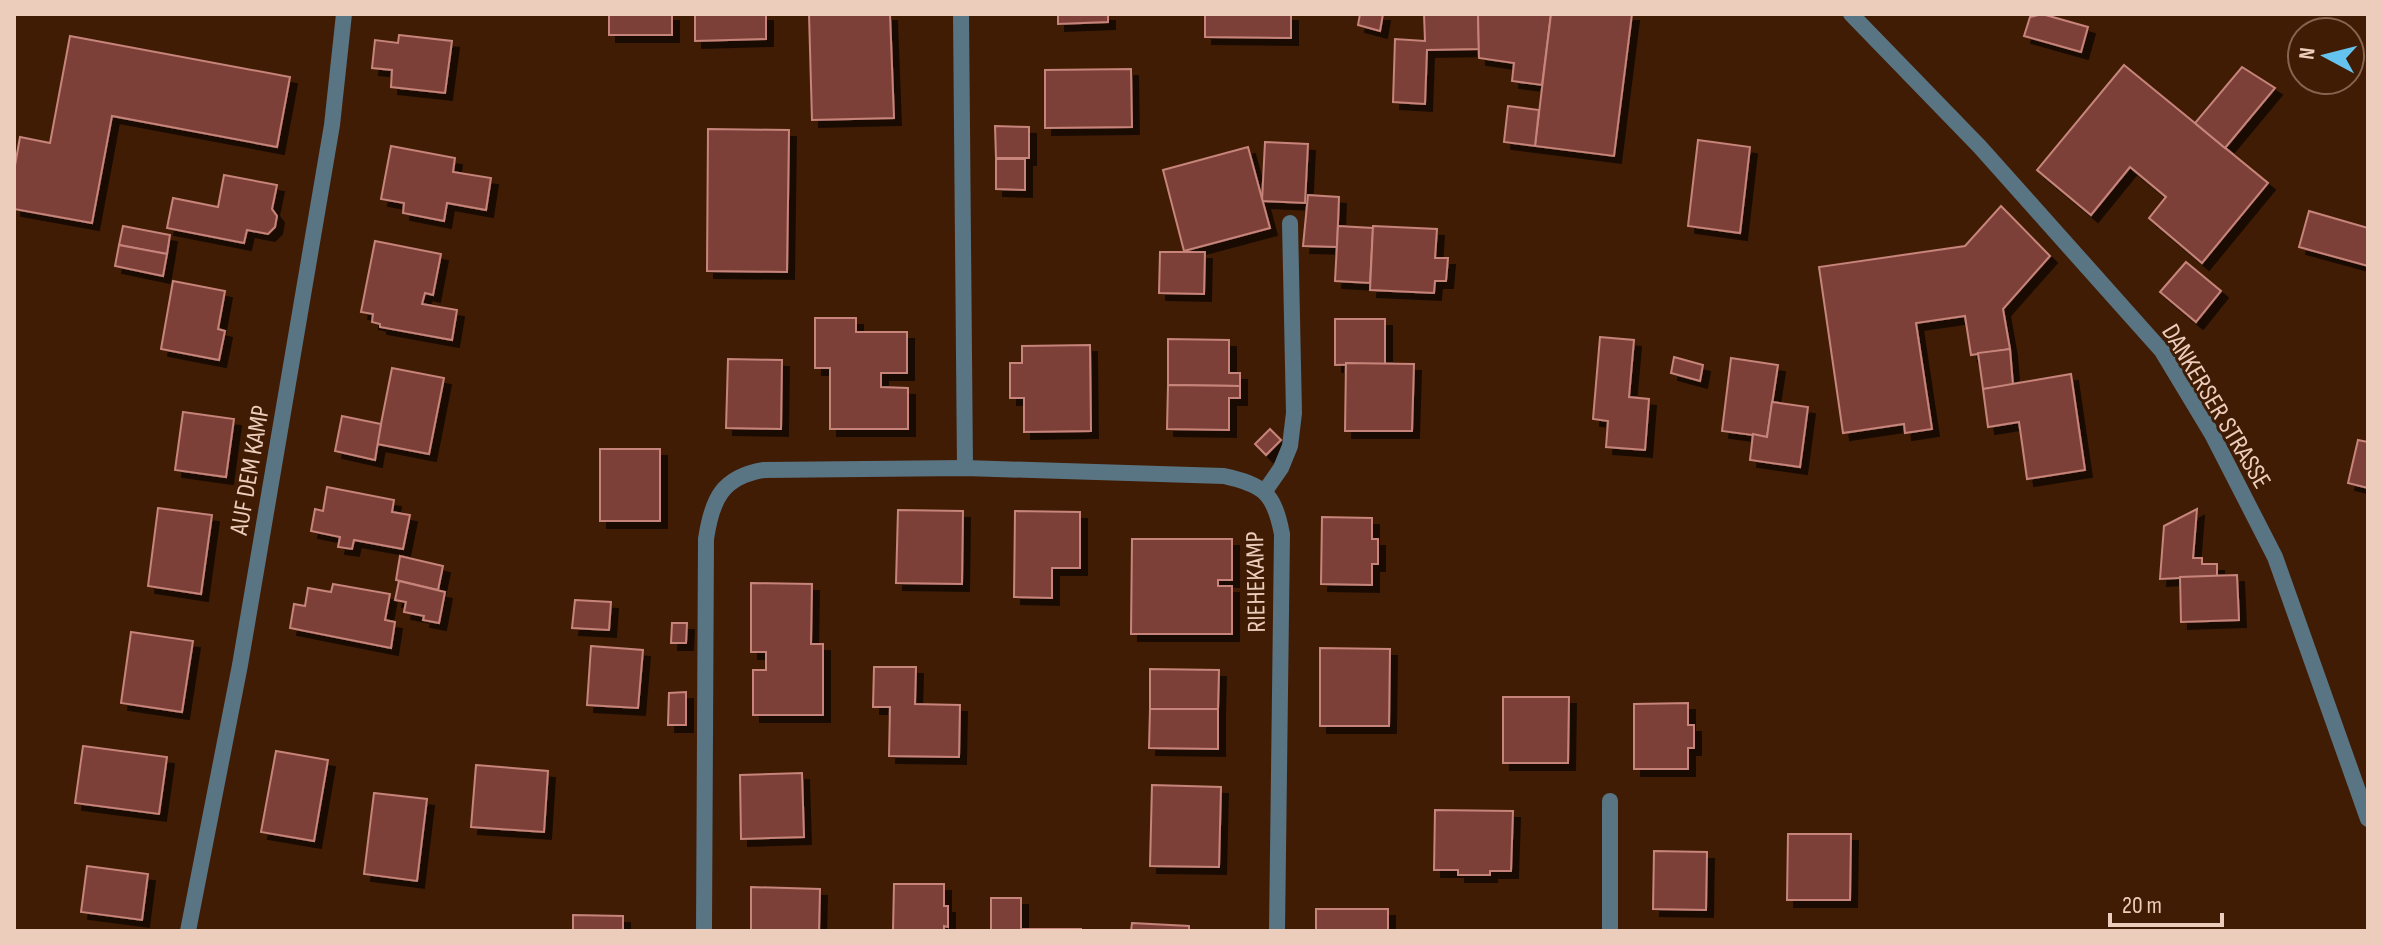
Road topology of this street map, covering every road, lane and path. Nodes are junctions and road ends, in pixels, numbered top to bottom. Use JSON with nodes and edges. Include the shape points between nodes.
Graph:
{"nodes":[{"id":1,"x":344,"y":14,"type":"edge"},
{"id":2,"x":961,"y":14,"type":"edge"},
{"id":3,"x":1851,"y":14,"type":"edge"},
{"id":4,"x":1290,"y":223,"type":"dead end"},
{"id":5,"x":965,"y":468,"type":"junction"},
{"id":6,"x":1265,"y":491,"type":"junction"},
{"id":7,"x":1610,"y":801,"type":"dead end"},
{"id":8,"x":2368,"y":819,"type":"edge"},
{"id":9,"x":188,"y":931,"type":"edge"},
{"id":10,"x":704,"y":931,"type":"edge"},
{"id":11,"x":1277,"y":931,"type":"edge"},
{"id":12,"x":1610,"y":931,"type":"edge"}],
"edges":[{"from":1,"to":9,"type":"street","name":"AUF DEM KAMP","via":[[332,125],[256,572]]},
{"from":2,"to":5,"type":"street"},
{"from":3,"to":8,"type":"street","name":"DANKERSER STRASSE","via":[[1980,147],[2162,351],[2275,557]]},
{"from":4,"to":6,"type":"street","via":[[1294,413],[1290,446]]},
{"from":5,"to":6,"type":"street","via":[[1224,476]]},
{"from":5,"to":10,"type":"street","via":[[764,470],[744,473],[722,489],[709,514],[706,539]]},
{"from":6,"to":11,"type":"street","name":"RIEHEKAMP","via":[[1277,510],[1282,534]]},
{"from":7,"to":12,"type":"street"}]}
